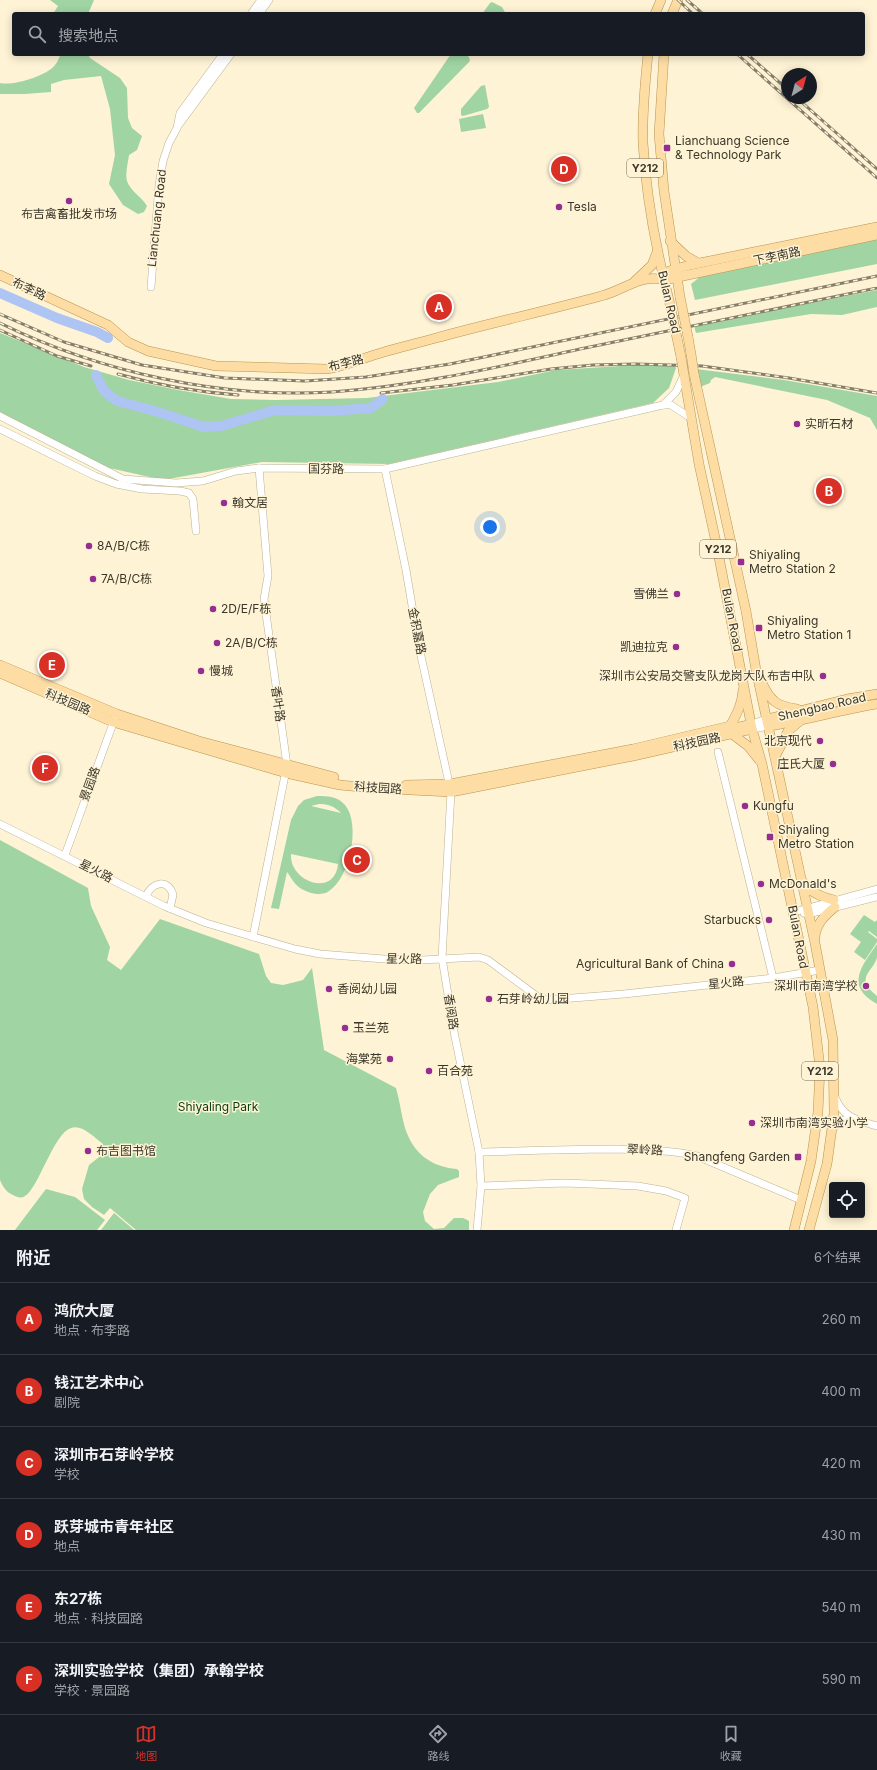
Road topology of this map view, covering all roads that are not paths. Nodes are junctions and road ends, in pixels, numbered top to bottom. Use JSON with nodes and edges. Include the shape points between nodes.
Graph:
{"nodes":[{"id":1,"x":261,"y":0,"type":"edge"},
{"id":2,"x":269,"y":0,"type":"edge"},
{"id":3,"x":661,"y":0,"type":"edge"},
{"id":4,"x":678,"y":0,"type":"edge"},
{"id":5,"x":252,"y":12,"type":"edge"},
{"id":6,"x":260,"y":12,"type":"edge"},
{"id":7,"x":656,"y":12,"type":"edge"},
{"id":8,"x":673,"y":12,"type":"edge"},
{"id":9,"x":222,"y":56,"type":"edge"},
{"id":10,"x":230,"y":56,"type":"edge"},
{"id":11,"x":648,"y":56,"type":"edge"},
{"id":12,"x":664,"y":56,"type":"edge"},
{"id":13,"x":177,"y":128,"type":"junction"},
{"id":14,"x":877,"y":227,"type":"edge"},
{"id":15,"x":877,"y":235,"type":"edge"},
{"id":16,"x":670,"y":241,"type":"junction"},
{"id":17,"x":657,"y":248,"type":"junction"},
{"id":18,"x":698,"y":263,"type":"junction"},
{"id":19,"x":676,"y":273,"type":"junction"},
{"id":20,"x":0,"y":275,"type":"edge"},
{"id":21,"x":660,"y":277,"type":"junction"},
{"id":22,"x":632,"y":283,"type":"junction"},
{"id":23,"x":151,"y":287,"type":"dead end"},
{"id":24,"x":684,"y":375,"type":"junction"},
{"id":25,"x":663,"y":405,"type":"junction"},
{"id":26,"x":0,"y":416,"type":"edge"},
{"id":27,"x":692,"y":418,"type":"junction"},
{"id":28,"x":0,"y":429,"type":"edge"},
{"id":29,"x":259,"y":468,"type":"junction"},
{"id":30,"x":385,"y":469,"type":"junction"},
{"id":31,"x":196,"y":531,"type":"dead end"},
{"id":32,"x":0,"y":665,"type":"edge"},
{"id":33,"x":756,"y":670,"type":"junction"},
{"id":34,"x":0,"y":672,"type":"edge"},
{"id":35,"x":745,"y":687,"type":"junction"},
{"id":36,"x":760,"y":688,"type":"junction"},
{"id":37,"x":877,"y":694,"type":"edge"},
{"id":38,"x":877,"y":704,"type":"edge"},
{"id":39,"x":803,"y":710,"type":"junction"},
{"id":40,"x":115,"y":718,"type":"junction"},
{"id":41,"x":807,"y":719,"type":"junction"},
{"id":42,"x":768,"y":722,"type":"junction"},
{"id":43,"x":752,"y":726,"type":"junction"},
{"id":44,"x":731,"y":730,"type":"junction"},
{"id":45,"x":718,"y":752,"type":"dead end"},
{"id":46,"x":775,"y":757,"type":"junction"},
{"id":47,"x":762,"y":764,"type":"junction"},
{"id":48,"x":286,"y":769,"type":"junction"},
{"id":49,"x":450,"y":788,"type":"junction"},
{"id":50,"x":0,"y":824,"type":"edge"},
{"id":51,"x":65,"y":855,"type":"junction"},
{"id":52,"x":800,"y":877,"type":"junction"},
{"id":53,"x":877,"y":890,"type":"edge"},
{"id":54,"x":146,"y":896,"type":"junction"},
{"id":55,"x":877,"y":897,"type":"edge"},
{"id":56,"x":835,"y":904,"type":"junction"},
{"id":57,"x":170,"y":908,"type":"junction"},
{"id":58,"x":808,"y":911,"type":"junction"},
{"id":59,"x":794,"y":912,"type":"junction"},
{"id":60,"x":253,"y":937,"type":"junction"},
{"id":61,"x":815,"y":943,"type":"junction"},
{"id":62,"x":442,"y":958,"type":"junction"},
{"id":63,"x":820,"y":970,"type":"junction"},
{"id":64,"x":805,"y":973,"type":"junction"},
{"id":65,"x":773,"y":978,"type":"junction"},
{"id":66,"x":835,"y":1097,"type":"junction"},
{"id":67,"x":857,"y":1120,"type":"junction"},
{"id":68,"x":877,"y":1126,"type":"edge"},
{"id":69,"x":832,"y":1129,"type":"junction"},
{"id":70,"x":479,"y":1152,"type":"junction"},
{"id":71,"x":482,"y":1186,"type":"junction"},
{"id":72,"x":801,"y":1200,"type":"junction"},
{"id":73,"x":477,"y":1230,"type":"edge"},
{"id":74,"x":676,"y":1230,"type":"edge"},
{"id":75,"x":794,"y":1230,"type":"edge"},
{"id":76,"x":810,"y":1230,"type":"edge"}],
"edges":[{"from":1,"to":5,"type":"street"},
{"from":2,"to":6,"type":"street"},
{"from":3,"to":7,"type":"main road"},
{"from":4,"to":8,"type":"main road"},
{"from":9,"to":13,"type":"street","name":"Lianchuang Road","via":[[180,113]]},
{"from":10,"to":13,"type":"street","name":"Lianchuang Road"},
{"from":11,"to":17,"type":"main road","name":"Bulan Road","number":"Y212","via":[[643,141],[647,189]]},
{"from":12,"to":16,"type":"main road","name":"Bulan Road","number":"Y212","via":[[659,134]]},
{"from":13,"to":23,"type":"street","name":"Lianchuang Road","via":[[163,161],[159,185]]},
{"from":14,"to":18,"type":"main road","name":"下李南路"},
{"from":15,"to":19,"type":"main road","name":"下李南路"},
{"from":16,"to":18,"type":"main road"},
{"from":16,"to":19,"type":"main road","name":"Bulan Road","number":"Y212"},
{"from":17,"to":21,"type":"main road","name":"Bulan Road","number":"Y212"},
{"from":17,"to":22,"type":"main road","via":[[652,265]]},
{"from":18,"to":19,"type":"main road","name":"下李南路"},
{"from":19,"to":21,"type":"main road","name":"布李路"},
{"from":19,"to":33,"type":"main road","name":"Bulan Road","number":"Y212","bridge":true,"via":[[694,374],[746,611]]},
{"from":20,"to":22,"type":"main road","name":"布李路","via":[[108,325],[138,348],[216,366],[280,369],[338,367],[469,329],[606,295]]},
{"from":21,"to":22,"type":"main road","name":"布李路"},
{"from":21,"to":24,"type":"main road","name":"Bulan Road","number":"Y212","bridge":true,"via":[[669,300]]},
{"from":24,"to":25,"type":"street","via":[[676,392]]},
{"from":24,"to":27,"type":"main road","name":"Bulan Road","number":"Y212"},
{"from":25,"to":27,"type":"street","via":[[671,405]]},
{"from":25,"to":30,"type":"street","name":"国芬路"},
{"from":26,"to":29,"type":"street","name":"国芬路","via":[[122,479],[176,483],[203,481],[236,471]]},
{"from":27,"to":35,"type":"main road","name":"Bulan Road","number":"Y212","via":[[699,464]]},
{"from":28,"to":31,"type":"street","via":[[116,484],[189,493],[193,499]]},
{"from":29,"to":30,"type":"street","name":"国芬路"},
{"from":29,"to":48,"type":"street","name":"香叶路","via":[[268,576],[264,598]]},
{"from":30,"to":49,"type":"street","name":"金积嘉路","via":[[419,647]]},
{"from":32,"to":40,"type":"main road","name":"科技园路"},
{"from":33,"to":36,"type":"main road","name":"Bulan Road","number":"Y212"},
{"from":33,"to":39,"type":"main road","via":[[766,692],[775,702],[781,706]]},
{"from":34,"to":40,"type":"main road","name":"科技园路"},
{"from":35,"to":36,"type":"main road"},
{"from":35,"to":43,"type":"main road","name":"Bulan Road","number":"Y212"},
{"from":35,"to":44,"type":"main road"},
{"from":36,"to":42,"type":"main road","name":"Bulan Road","number":"Y212"},
{"from":37,"to":39,"type":"main road","name":"Shengbao Road"},
{"from":38,"to":41,"type":"main road","name":"Shengbao Road"},
{"from":39,"to":42,"type":"main road","name":"Shengbao Road"},
{"from":40,"to":48,"type":"main road","name":"科技园路"},
{"from":40,"to":51,"type":"street","name":"景园路"},
{"from":41,"to":42,"type":"main road","name":"Shengbao Road"},
{"from":41,"to":46,"type":"main road","via":[[800,721],[788,731]]},
{"from":42,"to":43,"type":"street","name":"科技园路"},
{"from":42,"to":46,"type":"main road","name":"Bulan Road","number":"Y212"},
{"from":43,"to":44,"type":"main road","name":"科技园路"},
{"from":43,"to":47,"type":"main road","name":"Bulan Road","number":"Y212"},
{"from":44,"to":47,"type":"main road"},
{"from":44,"to":49,"type":"main road","name":"科技园路","via":[[633,748]]},
{"from":45,"to":65,"type":"street"},
{"from":46,"to":52,"type":"main road","name":"Bulan Road","number":"Y212"},
{"from":47,"to":59,"type":"main road","name":"Bulan Road","number":"Y212"},
{"from":48,"to":49,"type":"main road","name":"科技园路","via":[[364,783]]},
{"from":48,"to":60,"type":"street","name":"香叶路"},
{"from":49,"to":62,"type":"street","name":"香阅路"},
{"from":50,"to":51,"type":"street","name":"星火路"},
{"from":51,"to":54,"type":"street","name":"星火路"},
{"from":52,"to":56,"type":"main road","via":[[810,890]]},
{"from":52,"to":58,"type":"main road","name":"Bulan Road","number":"Y212"},
{"from":53,"to":56,"type":"street"},
{"from":54,"to":57,"type":"street","name":"星火路"},
{"from":54,"to":57,"type":"street","via":[[154,885],[166,885],[173,895]]},
{"from":55,"to":56,"type":"street"},
{"from":56,"to":58,"type":"street"},
{"from":56,"to":61,"type":"main road","via":[[818,926]]},
{"from":57,"to":60,"type":"street","name":"星火路","via":[[206,923]]},
{"from":58,"to":59,"type":"street"},
{"from":58,"to":61,"type":"main road","name":"Bulan Road","number":"Y212"},
{"from":59,"to":64,"type":"main road","name":"Bulan Road","number":"Y212"},
{"from":60,"to":62,"type":"street","name":"星火路","via":[[320,954],[384,959]]},
{"from":61,"to":63,"type":"main road","name":"Bulan Road","number":"Y212"},
{"from":62,"to":65,"type":"street","name":"星火路","via":[[479,957],[488,960],[538,997],[548,1000]]},
{"from":62,"to":70,"type":"street","name":"香阅路"},
{"from":63,"to":64,"type":"street","name":"星火路"},
{"from":63,"to":66,"type":"main road","name":"Bulan Road","number":"Y212","via":[[833,1040]]},
{"from":64,"to":65,"type":"street","name":"星火路"},
{"from":64,"to":72,"type":"main road","name":"Bulan Road","number":"Y212","via":[[813,1007],[820,1068],[818,1112],[811,1161]]},
{"from":66,"to":67,"type":"street","via":[[841,1109]]},
{"from":66,"to":69,"type":"main road","name":"Bulan Road","number":"Y212"},
{"from":67,"to":68,"type":"street"},
{"from":67,"to":69,"type":"street","via":[[842,1120]]},
{"from":69,"to":76,"type":"main road","name":"Bulan Road","number":"Y212","via":[[827,1164]]},
{"from":70,"to":71,"type":"street","name":"香阅路"},
{"from":70,"to":72,"type":"street","name":"翠岭路","via":[[594,1149],[684,1153],[697,1156]]},
{"from":71,"to":73,"type":"street","name":"香阅路"},
{"from":71,"to":74,"type":"street","via":[[565,1183],[652,1187],[685,1198]]},
{"from":72,"to":75,"type":"main road","name":"Bulan Road","number":"Y212"}]}
